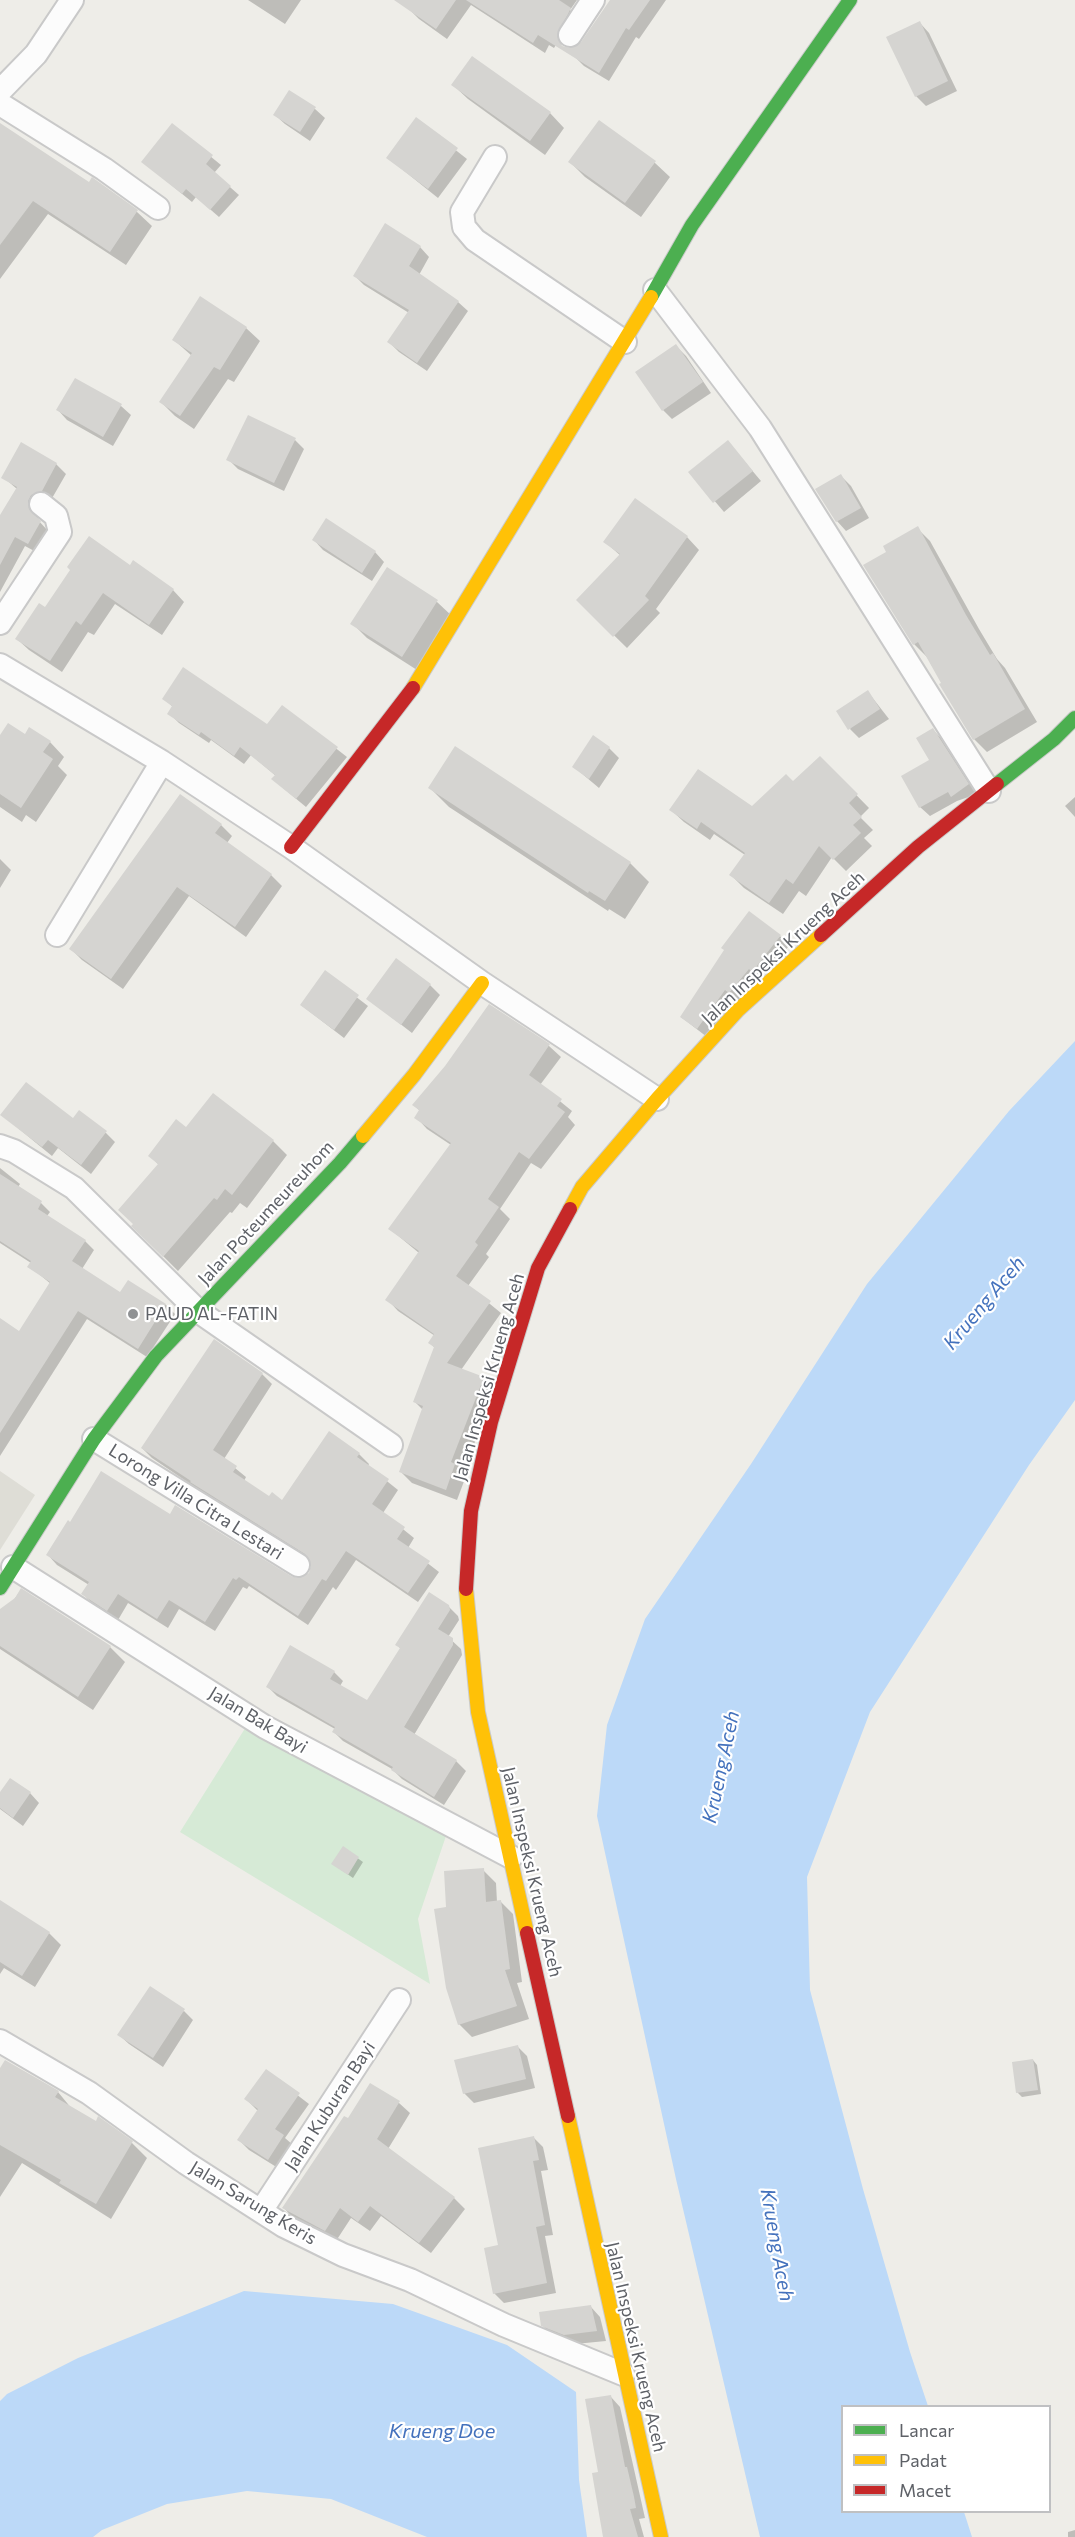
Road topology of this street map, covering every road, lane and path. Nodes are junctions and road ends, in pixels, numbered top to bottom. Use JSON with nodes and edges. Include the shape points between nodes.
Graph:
{"nodes":[{"id":1,"x":72,"y":0,"type":"edge"},
{"id":2,"x":593,"y":0,"type":"edge"},
{"id":3,"x":850,"y":0,"type":"edge"},
{"id":4,"x":570,"y":35,"type":"dead end"},
{"id":5,"x":0,"y":90,"type":"edge"},
{"id":6,"x":0,"y":104,"type":"edge"},
{"id":7,"x":495,"y":158,"type":"dead end"},
{"id":8,"x":158,"y":208,"type":"dead end"},
{"id":9,"x":655,"y":290,"type":"junction"},
{"id":10,"x":625,"y":342,"type":"junction"},
{"id":11,"x":41,"y":504,"type":"dead end"},
{"id":12,"x":0,"y":623,"type":"edge"},
{"id":13,"x":0,"y":665,"type":"edge"},
{"id":14,"x":1075,"y":718,"type":"edge"},
{"id":15,"x":162,"y":762,"type":"junction"},
{"id":16,"x":989,"y":791,"type":"junction"},
{"id":17,"x":291,"y":847,"type":"junction"},
{"id":18,"x":57,"y":935,"type":"dead end"},
{"id":19,"x":482,"y":983,"type":"junction"},
{"id":20,"x":657,"y":1099,"type":"junction"},
{"id":21,"x":0,"y":1146,"type":"edge"},
{"id":22,"x":198,"y":1311,"type":"junction"},
{"id":23,"x":94,"y":1439,"type":"junction"},
{"id":24,"x":391,"y":1445,"type":"dead end"},
{"id":25,"x":298,"y":1565,"type":"dead end"},
{"id":26,"x":13,"y":1567,"type":"junction"},
{"id":27,"x":0,"y":1588,"type":"edge"},
{"id":28,"x":511,"y":1857,"type":"junction"},
{"id":29,"x":399,"y":2000,"type":"dead end"},
{"id":30,"x":0,"y":2041,"type":"edge"},
{"id":31,"x":261,"y":2211,"type":"junction"},
{"id":32,"x":623,"y":2373,"type":"junction"},
{"id":33,"x":661,"y":2537,"type":"edge"}],
"edges":[{"from":1,"to":5,"type":"street","via":[[36,54]]},
{"from":2,"to":4,"type":"street"},
{"from":3,"to":9,"type":"street","via":[[692,225]]},
{"from":6,"to":8,"type":"street"},
{"from":7,"to":10,"type":"street","via":[[462,212],[464,227],[475,240]]},
{"from":9,"to":10,"type":"street"},
{"from":9,"to":16,"type":"street","via":[[760,428]]},
{"from":10,"to":17,"type":"street","via":[[420,679]]},
{"from":11,"to":12,"type":"street","via":[[56,516],[60,531]]},
{"from":13,"to":15,"type":"street"},
{"from":14,"to":16,"type":"street","name":"Jalan Inspeksi Krueng Aceh"},
{"from":15,"to":17,"type":"street"},
{"from":15,"to":18,"type":"street"},
{"from":16,"to":20,"type":"street","name":"Jalan Inspeksi Krueng Aceh","via":[[918,847],[738,1010]]},
{"from":17,"to":19,"type":"street"},
{"from":19,"to":20,"type":"street"},
{"from":19,"to":22,"type":"street","name":"Jalan Poteumeureuhom","via":[[414,1076],[340,1163]]},
{"from":20,"to":28,"type":"street","name":"Jalan Inspeksi Krueng Aceh","via":[[582,1187],[538,1268],[491,1422],[471,1511],[465,1582],[478,1712]]},
{"from":21,"to":22,"type":"street","via":[[74,1188]]},
{"from":22,"to":23,"type":"street","name":"Jalan Poteumeureuhom","via":[[156,1356]]},
{"from":22,"to":24,"type":"street"},
{"from":23,"to":25,"type":"street","name":"Lorong Villa Citra Lestari"},
{"from":23,"to":26,"type":"street","name":"Jalan Poteumeureuhom"},
{"from":26,"to":27,"type":"street","name":"Jalan Poteumeureuhom"},
{"from":26,"to":28,"type":"street","name":"Jalan Bak Bayi","via":[[265,1727]]},
{"from":28,"to":32,"type":"street","name":"Jalan Inspeksi Krueng Aceh"},
{"from":29,"to":31,"type":"street","name":"Jalan Kuburan Bayi"},
{"from":30,"to":31,"type":"street","name":"Jalan Sarung Keris","via":[[89,2093]]},
{"from":31,"to":32,"type":"street","name":"Jalan Sarung Keris","via":[[343,2255]]},
{"from":32,"to":33,"type":"street","name":"Jalan Inspeksi Krueng Aceh"}]}
